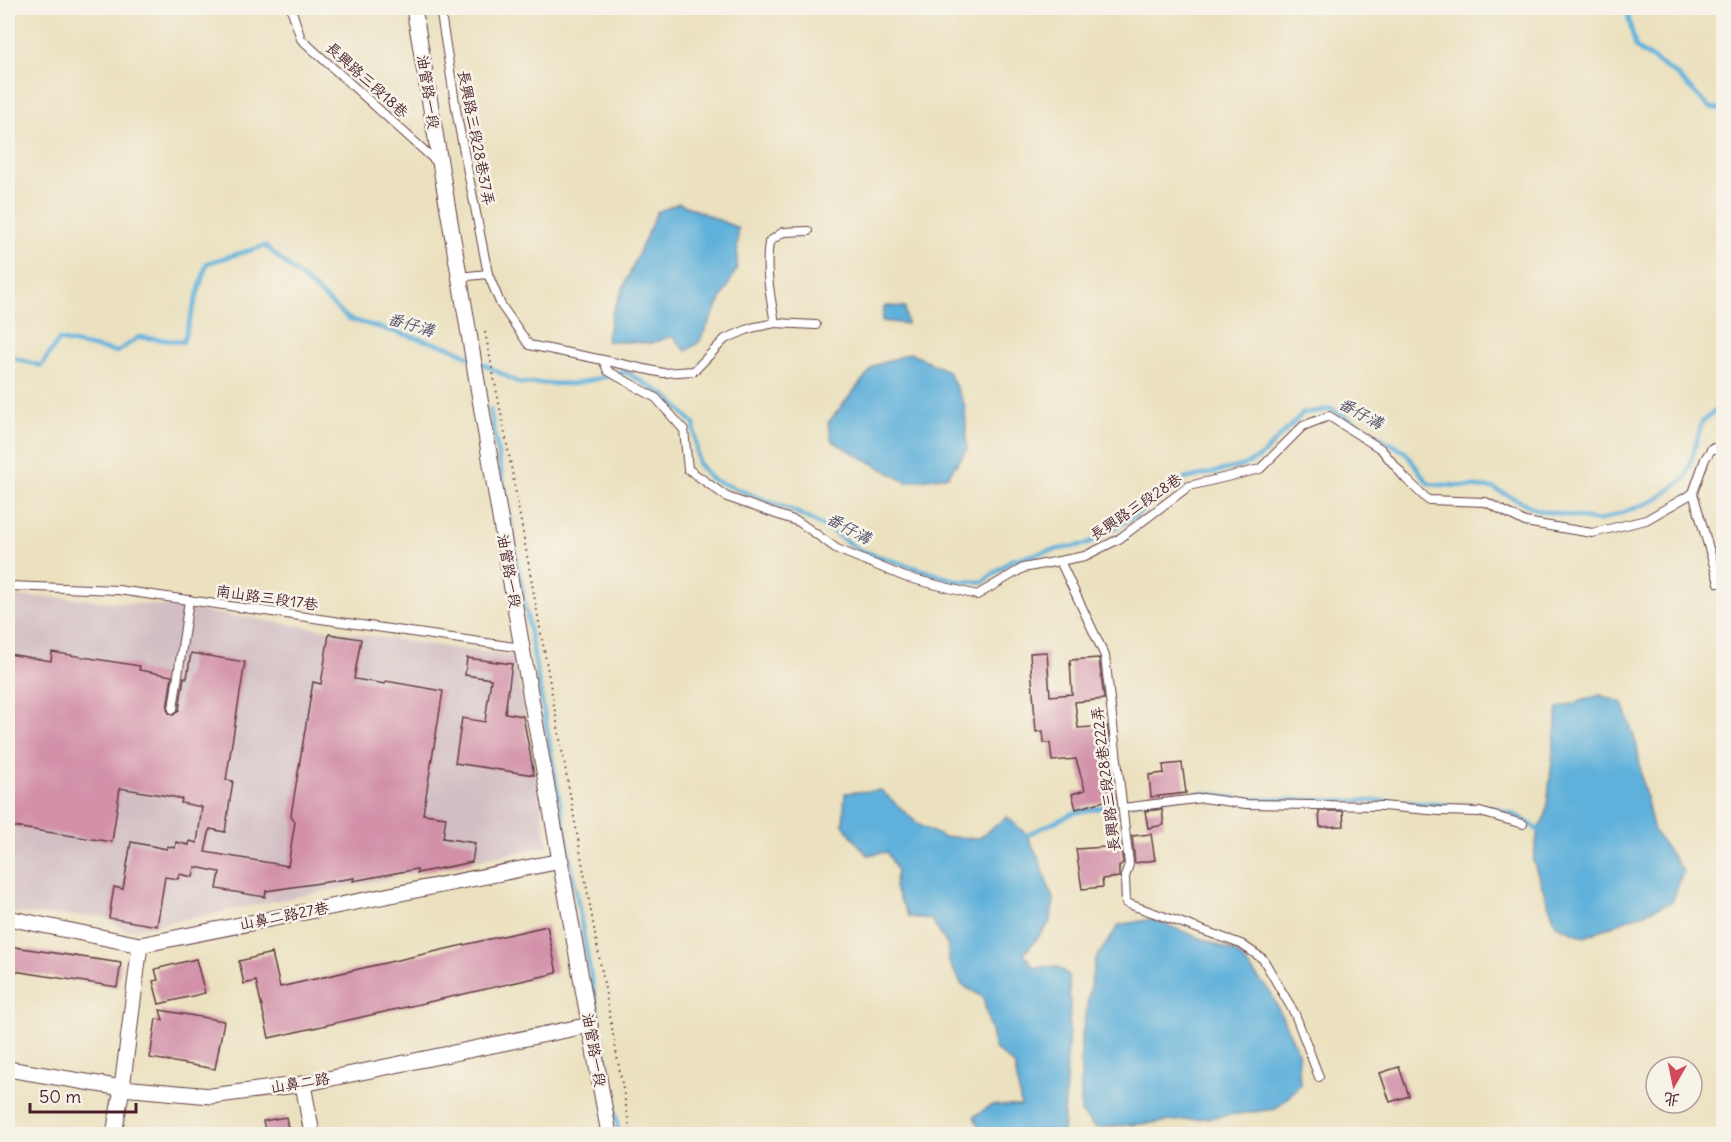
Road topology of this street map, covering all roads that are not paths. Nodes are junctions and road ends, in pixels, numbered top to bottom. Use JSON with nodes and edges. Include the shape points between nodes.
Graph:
{"nodes":[{"id":1,"x":291,"y":8,"type":"edge"},
{"id":2,"x":414,"y":8,"type":"edge"},
{"id":3,"x":440,"y":8,"type":"edge"},
{"id":4,"x":439,"y":164,"type":"junction"},
{"id":5,"x":808,"y":231,"type":"dead end"},
{"id":6,"x":488,"y":274,"type":"junction"},
{"id":7,"x":458,"y":277,"type":"junction"},
{"id":8,"x":775,"y":323,"type":"junction"},
{"id":9,"x":816,"y":325,"type":"dead end"},
{"id":10,"x":603,"y":360,"type":"junction"},
{"id":11,"x":1724,"y":451,"type":"edge"},
{"id":12,"x":1693,"y":493,"type":"junction"},
{"id":13,"x":1060,"y":561,"type":"junction"},
{"id":14,"x":1719,"y":583,"type":"dead end"},
{"id":15,"x":8,"y":586,"type":"edge"},
{"id":16,"x":189,"y":600,"type":"junction"},
{"id":17,"x":522,"y":648,"type":"junction"},
{"id":18,"x":173,"y":709,"type":"dead end"},
{"id":19,"x":1123,"y":808,"type":"junction"},
{"id":20,"x":1523,"y":824,"type":"dead end"},
{"id":21,"x":561,"y":861,"type":"junction"},
{"id":22,"x":8,"y":918,"type":"edge"},
{"id":23,"x":140,"y":945,"type":"junction"},
{"id":24,"x":590,"y":1025,"type":"junction"},
{"id":25,"x":8,"y":1069,"type":"edge"},
{"id":26,"x":1319,"y":1077,"type":"dead end"},
{"id":27,"x":303,"y":1084,"type":"junction"},
{"id":28,"x":122,"y":1088,"type":"junction"},
{"id":29,"x":114,"y":1134,"type":"edge"},
{"id":30,"x":312,"y":1134,"type":"edge"},
{"id":31,"x":609,"y":1134,"type":"edge"}],
"edges":[{"from":1,"to":4,"type":"lane","name":"長興路三段18巷","via":[[301,39]]},
{"from":2,"to":4,"type":"street","name":"油管路一段"},
{"from":3,"to":6,"type":"lane","name":"長興路三段28巷37弄"},
{"from":4,"to":7,"type":"street","name":"油管路一段"},
{"from":5,"to":8,"type":"lane","via":[[783,232],[769,242],[767,284]]},
{"from":6,"to":7,"type":"lane"},
{"from":6,"to":10,"type":"lane","via":[[501,305],[529,345]]},
{"from":7,"to":17,"type":"street","name":"油管路一段"},
{"from":8,"to":9,"type":"lane"},
{"from":8,"to":10,"type":"lane","via":[[725,339],[694,371],[663,373]]},
{"from":10,"to":13,"type":"lane","name":"長興路三段28巷","via":[[608,371],[656,398],[684,430],[688,469],[727,497],[799,522],[837,549],[905,577],[977,595],[1023,568]]},
{"from":11,"to":12,"type":"lane","via":[[1712,448]]},
{"from":12,"to":13,"type":"lane","name":"長興路三段28巷","via":[[1646,520],[1592,533],[1525,522],[1486,502],[1428,500],[1381,449],[1329,416],[1303,426],[1260,469],[1189,486],[1119,539],[1086,556]]},
{"from":12,"to":14,"type":"lane"},
{"from":13,"to":19,"type":"lane","name":"長興路三段28巷222弄","via":[[1105,656]]},
{"from":15,"to":16,"type":"lane","name":"南山路三段17巷","via":[[118,590]]},
{"from":16,"to":17,"type":"lane","name":"南山路三段17巷"},
{"from":16,"to":18,"type":"lane"},
{"from":17,"to":21,"type":"street","name":"油管路一段"},
{"from":19,"to":20,"type":"lane","via":[[1203,798],[1245,804],[1480,812]]},
{"from":19,"to":26,"type":"lane","name":"長興路三段28巷222弄","via":[[1129,864],[1126,903],[1241,944],[1263,959],[1295,1014]]},
{"from":21,"to":23,"type":"street","name":"山鼻二路27巷"},
{"from":21,"to":24,"type":"street","name":"油管路一段"},
{"from":22,"to":23,"type":"street","name":"山鼻二路27巷"},
{"from":23,"to":28,"type":"street"},
{"from":24,"to":27,"type":"street","name":"山鼻二路"},
{"from":24,"to":31,"type":"street","name":"油管路一段"},
{"from":25,"to":28,"type":"street","name":"山鼻二路"},
{"from":27,"to":28,"type":"street","name":"山鼻二路","via":[[212,1096]]},
{"from":27,"to":30,"type":"street"},
{"from":28,"to":29,"type":"street"}]}
